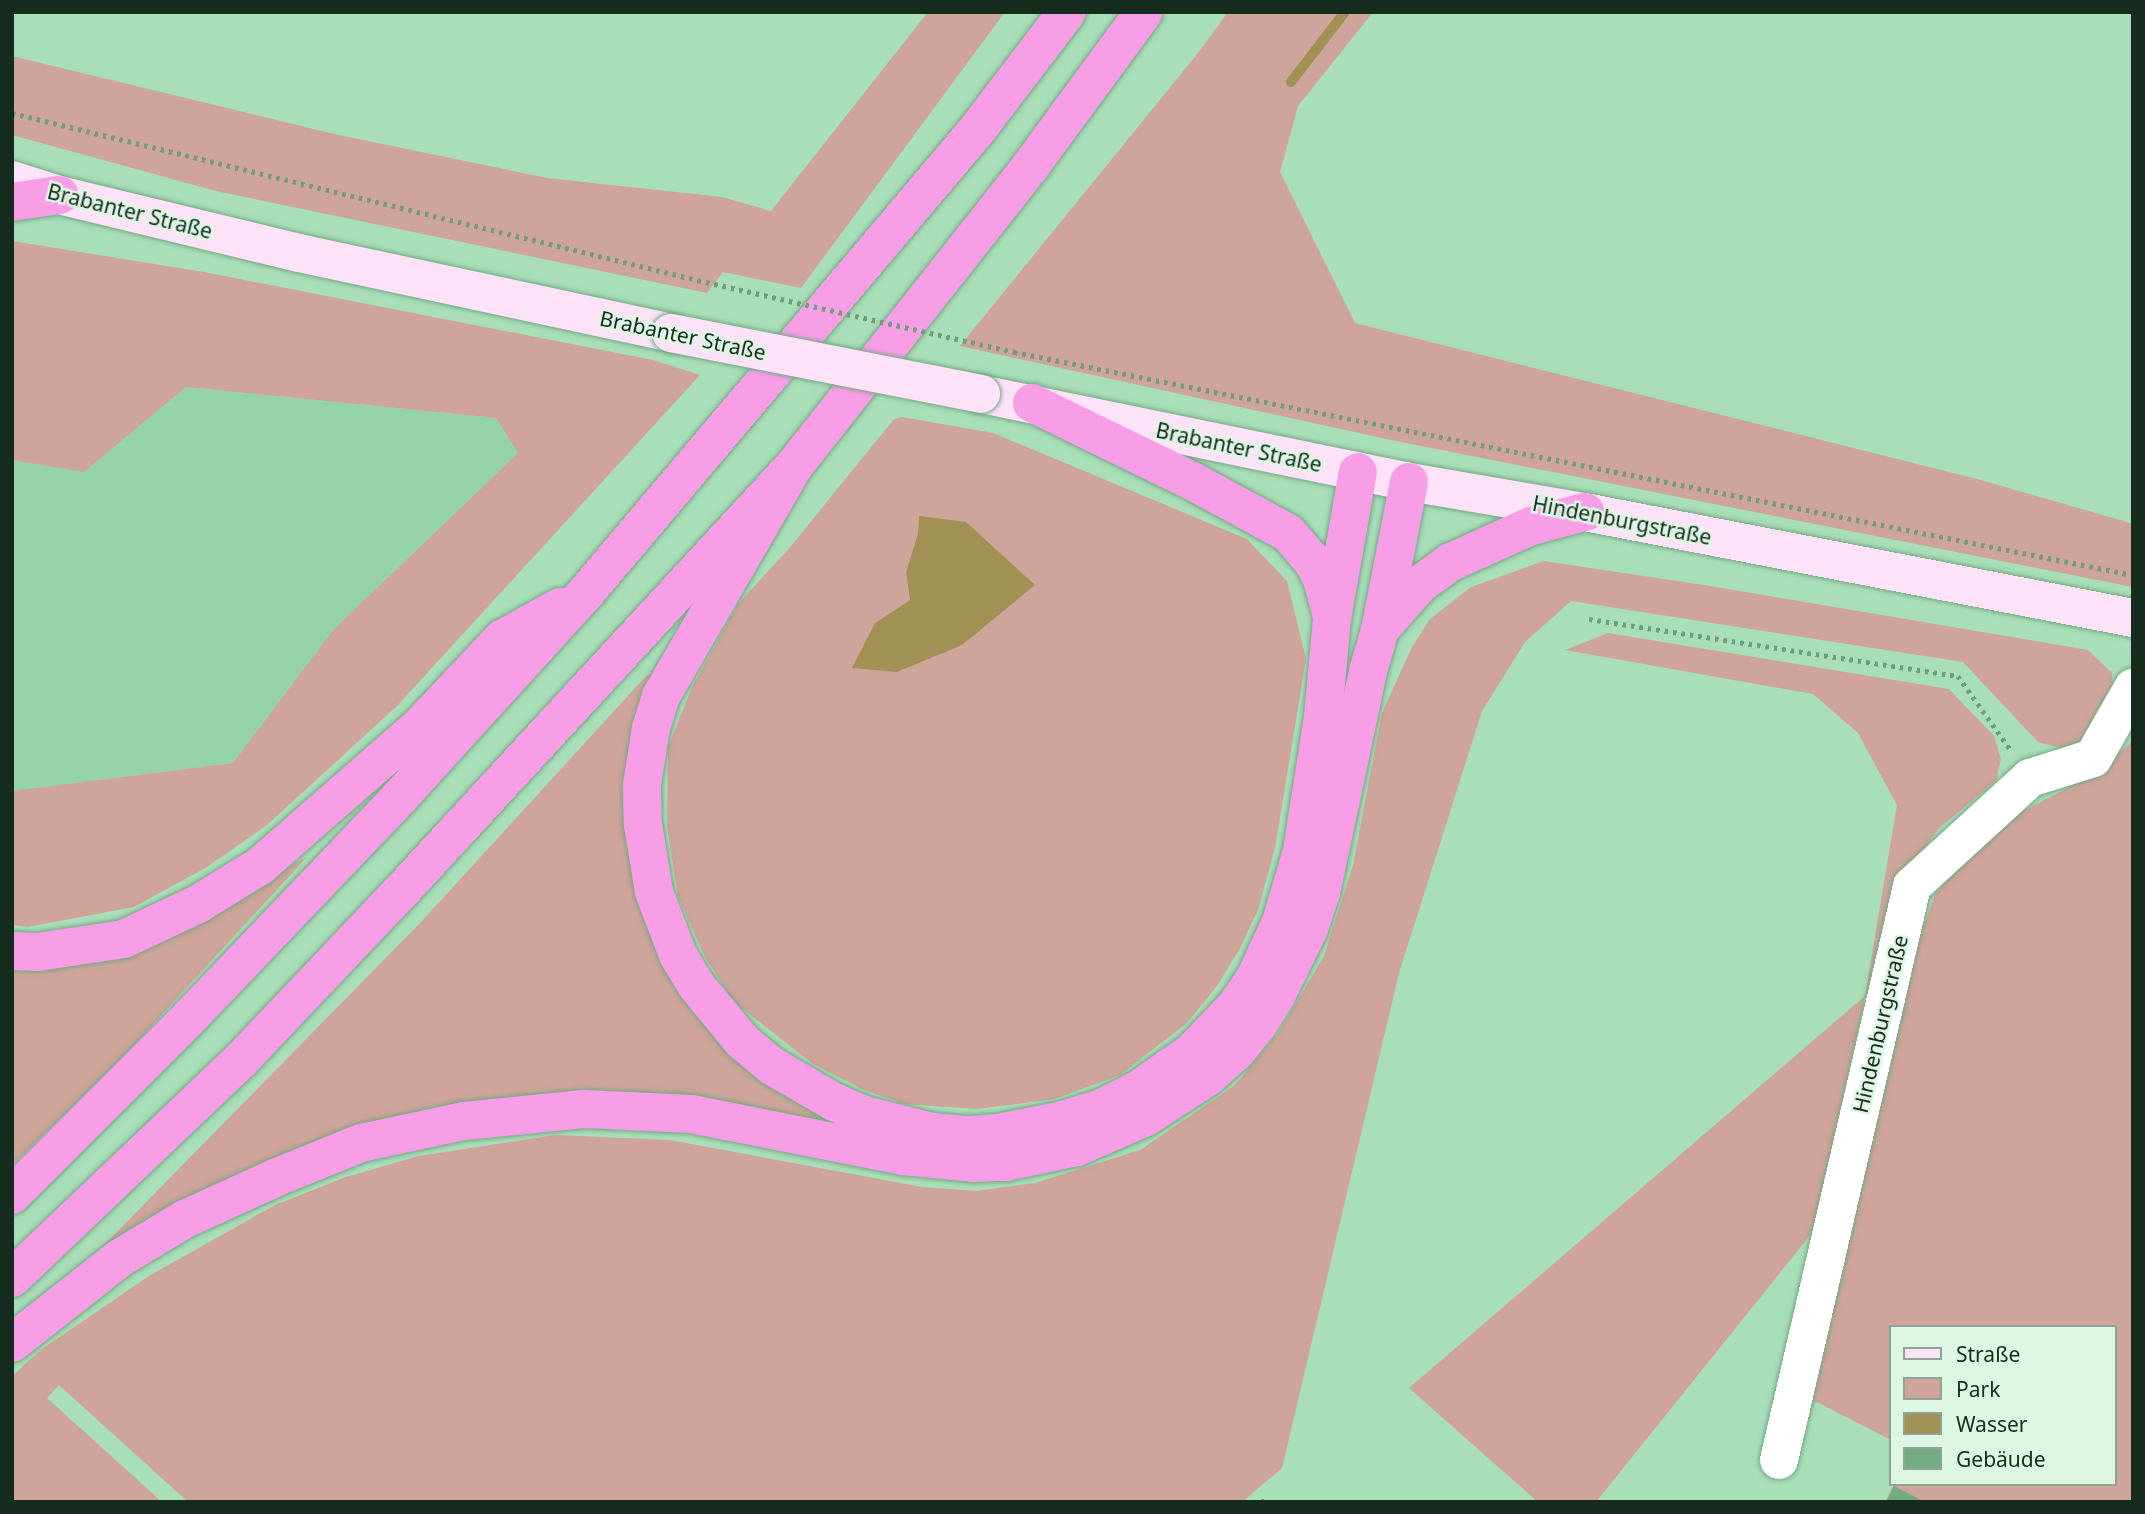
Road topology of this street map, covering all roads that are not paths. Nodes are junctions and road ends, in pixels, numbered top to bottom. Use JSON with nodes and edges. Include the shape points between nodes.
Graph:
{"nodes":[{"id":1,"x":1067,"y":12,"type":"edge"},
{"id":2,"x":1144,"y":12,"type":"edge"},
{"id":3,"x":12,"y":180,"type":"edge"},
{"id":4,"x":59,"y":195,"type":"junction"},
{"id":5,"x":12,"y":202,"type":"edge"},
{"id":6,"x":1032,"y":403,"type":"junction"},
{"id":7,"x":794,"y":466,"type":"junction"},
{"id":8,"x":1358,"y":471,"type":"junction"},
{"id":9,"x":1409,"y":482,"type":"junction"},
{"id":10,"x":1585,"y":512,"type":"junction"},
{"id":11,"x":584,"y":595,"type":"junction"},
{"id":12,"x":2133,"y":618,"type":"edge"},
{"id":13,"x":1332,"y":619,"type":"junction"},
{"id":14,"x":1380,"y":630,"type":"junction"},
{"id":15,"x":2133,"y":688,"type":"edge"},
{"id":16,"x":12,"y":951,"type":"edge"},
{"id":17,"x":12,"y":1195,"type":"edge"},
{"id":18,"x":12,"y":1278,"type":"edge"},
{"id":19,"x":12,"y":1343,"type":"edge"},
{"id":20,"x":1779,"y":1460,"type":"dead end"}],
"edges":[{"from":1,"to":11,"type":"highway","via":[[977,130]]},
{"from":2,"to":7,"type":"highway","via":[[1030,167]]},
{"from":3,"to":4,"type":"main road","name":"Brabanter Straße"},
{"from":4,"to":5,"type":"highway"},
{"from":4,"to":6,"type":"main road","name":"Brabanter Straße","bridge":true,"via":[[299,253],[671,333]]},
{"from":6,"to":8,"type":"main road","name":"Brabanter Straße"},
{"from":6,"to":13,"type":"highway","via":[[1288,533],[1314,562]]},
{"from":7,"to":13,"type":"highway","via":[[661,696],[646,755],[643,824],[662,917],[678,955],[716,1013],[772,1066],[864,1115],[932,1132],[970,1135],[1063,1120],[1136,1091],[1215,1031],[1269,953],[1294,887],[1314,785]]},
{"from":7,"to":18,"type":"highway","via":[[242,1059]]},
{"from":8,"to":9,"type":"main road","name":"Hindenburgstraße"},
{"from":8,"to":13,"type":"highway"},
{"from":9,"to":10,"type":"main road","name":"Hindenburgstraße"},
{"from":9,"to":14,"type":"highway"},
{"from":10,"to":12,"type":"main road","name":"Hindenburgstraße"},
{"from":10,"to":14,"type":"highway","via":[[1531,526],[1451,562],[1419,584]]},
{"from":11,"to":16,"type":"highway","via":[[502,639],[419,727],[260,866],[198,904],[124,939],[38,952]]},
{"from":11,"to":17,"type":"highway","via":[[221,985]]},
{"from":14,"to":19,"type":"highway","via":[[1321,893],[1294,962],[1258,1025],[1236,1052],[1209,1076],[1146,1116],[1077,1147],[1006,1162],[973,1163],[903,1156],[691,1114],[584,1109],[451,1123],[361,1143],[185,1219],[120,1258]]},
{"from":15,"to":20,"type":"street","name":"Hindenburgstraße","via":[[2093,758],[2030,778],[1912,886]]}]}
